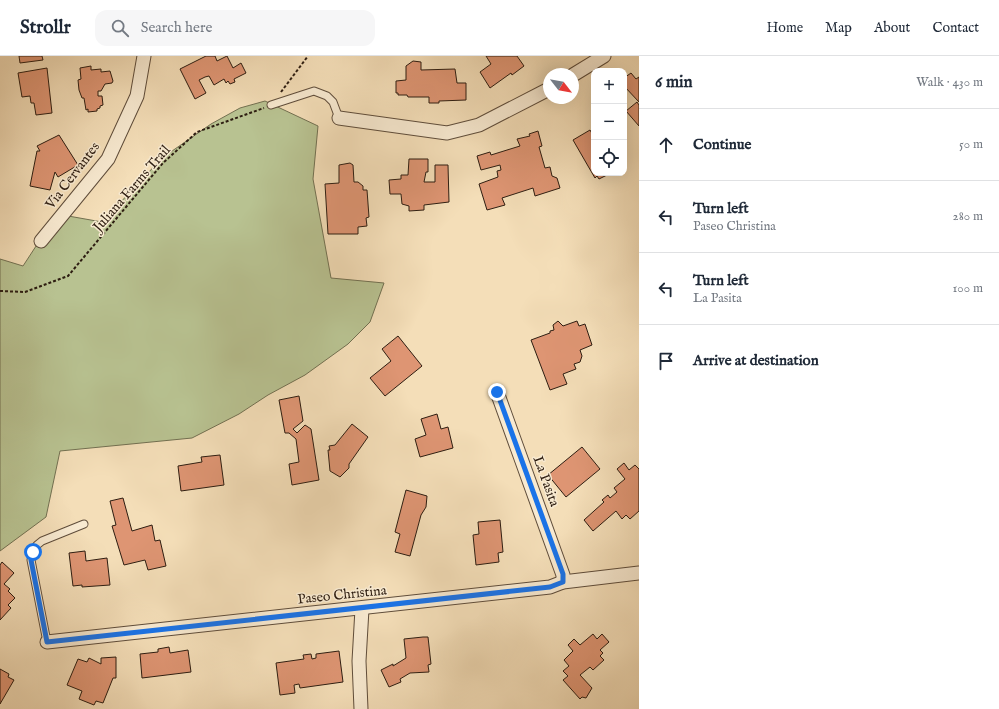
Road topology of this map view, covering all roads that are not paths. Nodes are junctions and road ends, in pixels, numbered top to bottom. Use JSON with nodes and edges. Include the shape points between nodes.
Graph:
{"nodes":[{"id":1,"x":144,"y":56,"type":"edge"},
{"id":2,"x":604,"y":56,"type":"edge"},
{"id":3,"x":579,"y":71,"type":"edge"},
{"id":4,"x":543,"y":92,"type":"edge"},
{"id":5,"x":271,"y":105,"type":"road end"},
{"id":6,"x":340,"y":118,"type":"joint"},
{"id":7,"x":41,"y":241,"type":"dead end"},
{"id":8,"x":497,"y":392,"type":"dead end"},
{"id":9,"x":84,"y":524,"type":"dead end"},
{"id":10,"x":639,"y":573,"type":"edge"},
{"id":11,"x":563,"y":582,"type":"junction"},
{"id":12,"x":362,"y":608,"type":"junction"},
{"id":13,"x":47,"y":642,"type":"joint"},
{"id":14,"x":361,"y":709,"type":"edge"}],
"edges":[{"from":1,"to":7,"type":"street","name":"Via Cervantes","via":[[137,96],[108,159]]},
{"from":2,"to":3,"type":"street"},
{"from":4,"to":6,"type":"street","via":[[479,124],[447,133]]},
{"from":5,"to":6,"type":"lane","via":[[314,91],[327,96],[333,102]]},
{"from":8,"to":11,"type":"street","name":"La Pasita","via":[[563,574]]},
{"from":9,"to":13,"type":"lane","via":[[42,541],[33,552],[31,560]]},
{"from":10,"to":11,"type":"street","name":"Paseo Christina"},
{"from":11,"to":12,"type":"street","name":"Paseo Christina","via":[[550,587]]},
{"from":12,"to":13,"type":"street","name":"Paseo Christina"},
{"from":12,"to":14,"type":"street","via":[[359,661]]}]}
